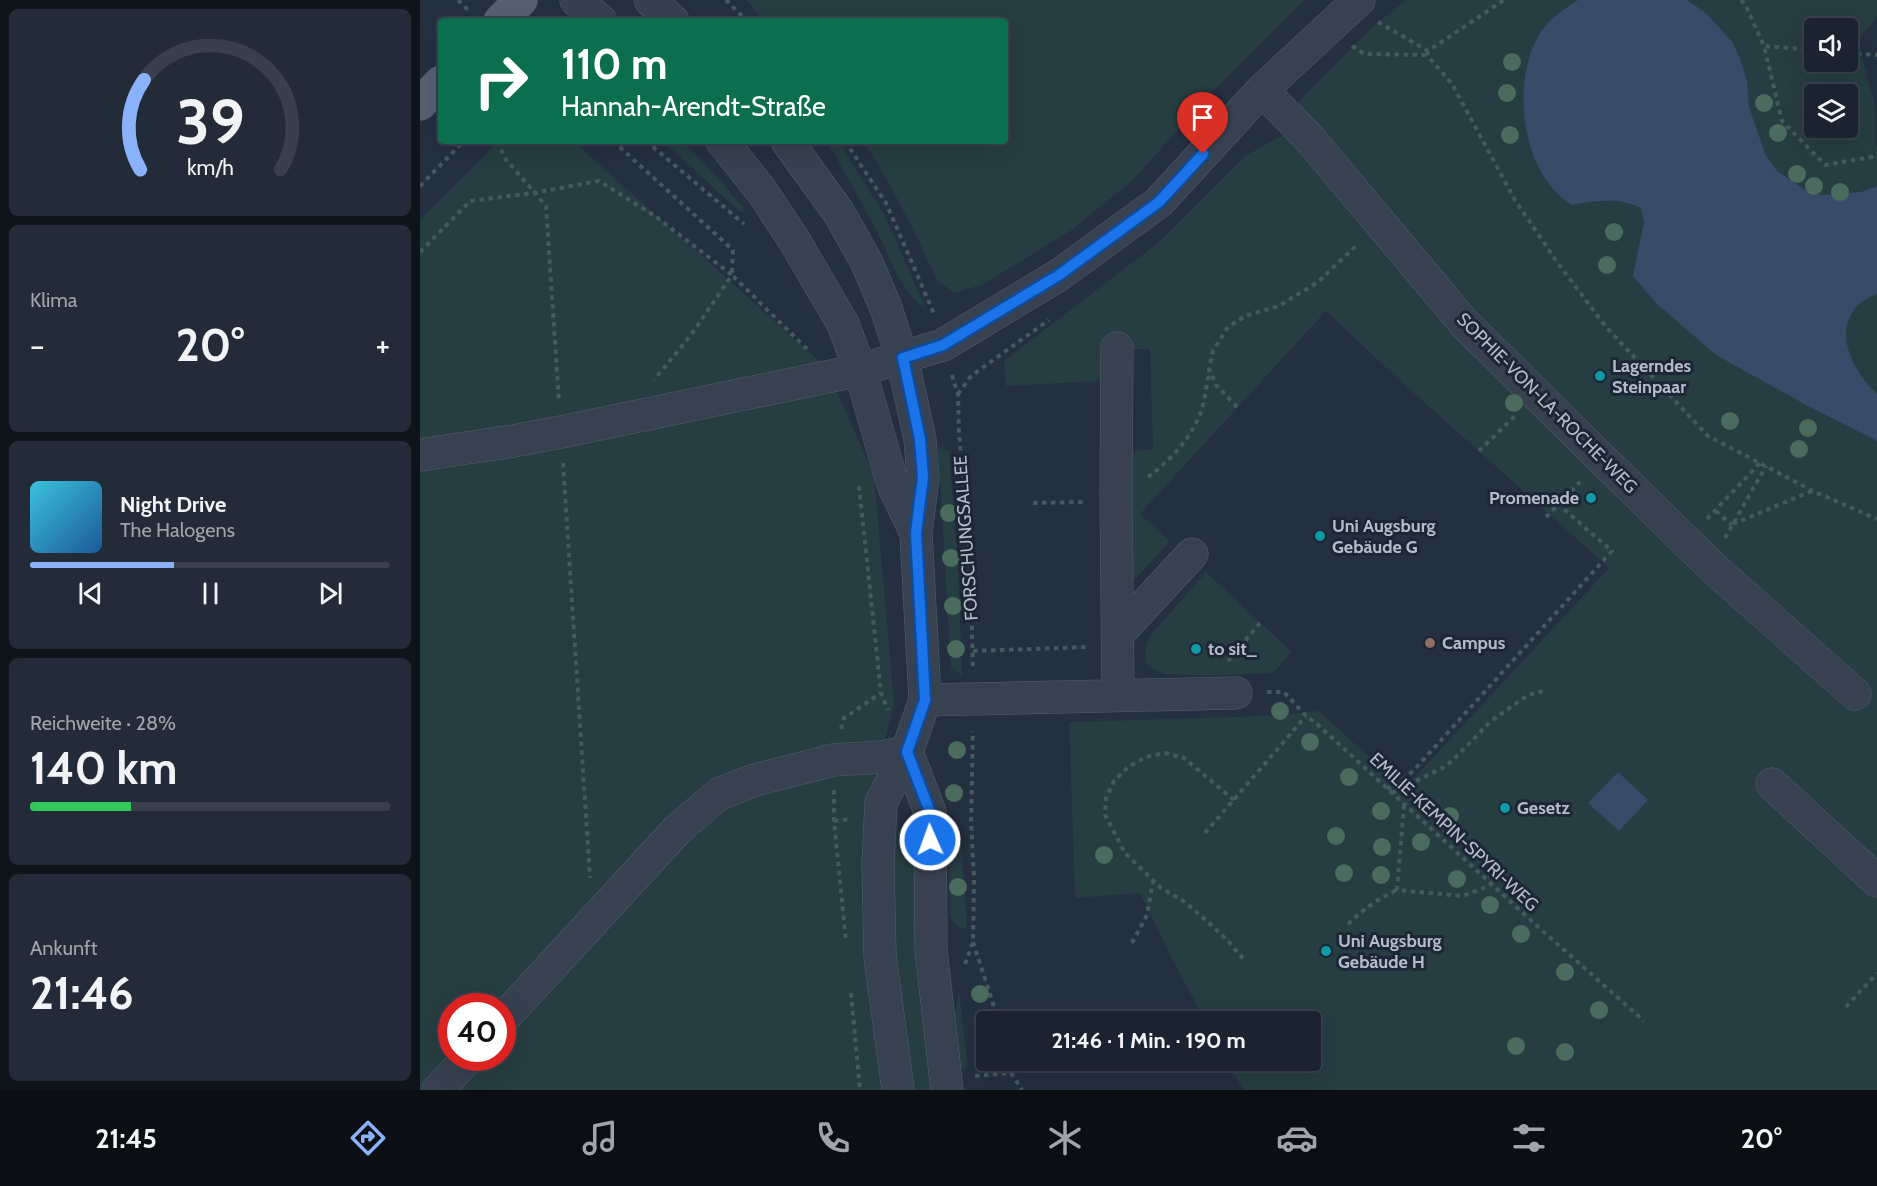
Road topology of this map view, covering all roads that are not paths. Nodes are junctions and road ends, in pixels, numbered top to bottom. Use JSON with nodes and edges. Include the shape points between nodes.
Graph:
{"nodes":[{"id":1,"x":521,"y":0,"type":"edge"},
{"id":2,"x":576,"y":0,"type":"edge"},
{"id":3,"x":650,"y":0,"type":"edge"},
{"id":4,"x":1359,"y":1,"type":"edge"},
{"id":5,"x":503,"y":18,"type":"edge"},
{"id":6,"x":597,"y":18,"type":"edge"},
{"id":7,"x":670,"y":18,"type":"edge"},
{"id":8,"x":1262,"y":90,"type":"junction"},
{"id":9,"x":714,"y":144,"type":"edge"},
{"id":10,"x":724,"y":144,"type":"edge"},
{"id":11,"x":789,"y":144,"type":"edge"},
{"id":12,"x":746,"y":171,"type":"junction"},
{"id":13,"x":1117,"y":348,"type":"dead end"},
{"id":14,"x":903,"y":358,"type":"junction"},
{"id":15,"x":846,"y":373,"type":"junction"},
{"id":16,"x":420,"y":455,"type":"edge"},
{"id":17,"x":916,"y":533,"type":"junction"},
{"id":18,"x":1192,"y":554,"type":"dead end"},
{"id":19,"x":1118,"y":640,"type":"junction"},
{"id":20,"x":1226,"y":693,"type":"road end"},
{"id":21,"x":1855,"y":694,"type":"dead end"},
{"id":22,"x":1118,"y":695,"type":"junction"},
{"id":23,"x":925,"y":700,"type":"junction"},
{"id":24,"x":907,"y":752,"type":"junction"},
{"id":25,"x":1772,"y":784,"type":"dead end"},
{"id":26,"x":1877,"y":881,"type":"edge"},
{"id":27,"x":516,"y":1005,"type":"edge"},
{"id":28,"x":456,"y":1071,"type":"edge"},
{"id":29,"x":960,"y":1083,"type":"edge"},
{"id":30,"x":438,"y":1090,"type":"edge"},
{"id":31,"x":898,"y":1090,"type":"edge"}],
"edges":[{"from":1,"to":5,"type":"main road"},
{"from":2,"to":6,"type":"street"},
{"from":3,"to":7,"type":"street"},
{"from":4,"to":8,"type":"street"},
{"from":8,"to":14,"type":"street","via":[[1159,202],[1059,275],[943,345]]},
{"from":8,"to":21,"type":"street","name":"SOPHIE-VON-LA-ROCHE-WEG","via":[[1309,138],[1465,324],[1710,565]]},
{"from":9,"to":12,"type":"street"},
{"from":10,"to":12,"type":"street"},
{"from":11,"to":14,"type":"street","via":[[839,213],[867,264]]},
{"from":12,"to":15,"type":"street","via":[[794,240],[843,324]]},
{"from":13,"to":19,"type":"street"},
{"from":14,"to":15,"type":"street"},
{"from":14,"to":17,"type":"street","via":[[921,448],[923,477]]},
{"from":15,"to":16,"type":"street","via":[[561,432]]},
{"from":15,"to":17,"type":"street"},
{"from":17,"to":23,"type":"street"},
{"from":18,"to":19,"type":"street"},
{"from":19,"to":22,"type":"street"},
{"from":20,"to":22,"type":"street"},
{"from":22,"to":23,"type":"street"},
{"from":23,"to":24,"type":"street"},
{"from":24,"to":27,"type":"street","via":[[833,760],[754,780],[719,794],[678,829]]},
{"from":24,"to":29,"type":"street","via":[[930,812],[931,950]]},
{"from":24,"to":31,"type":"street","via":[[881,803],[878,864],[880,956]]},
{"from":25,"to":26,"type":"street"},
{"from":28,"to":30,"type":"street"}]}
